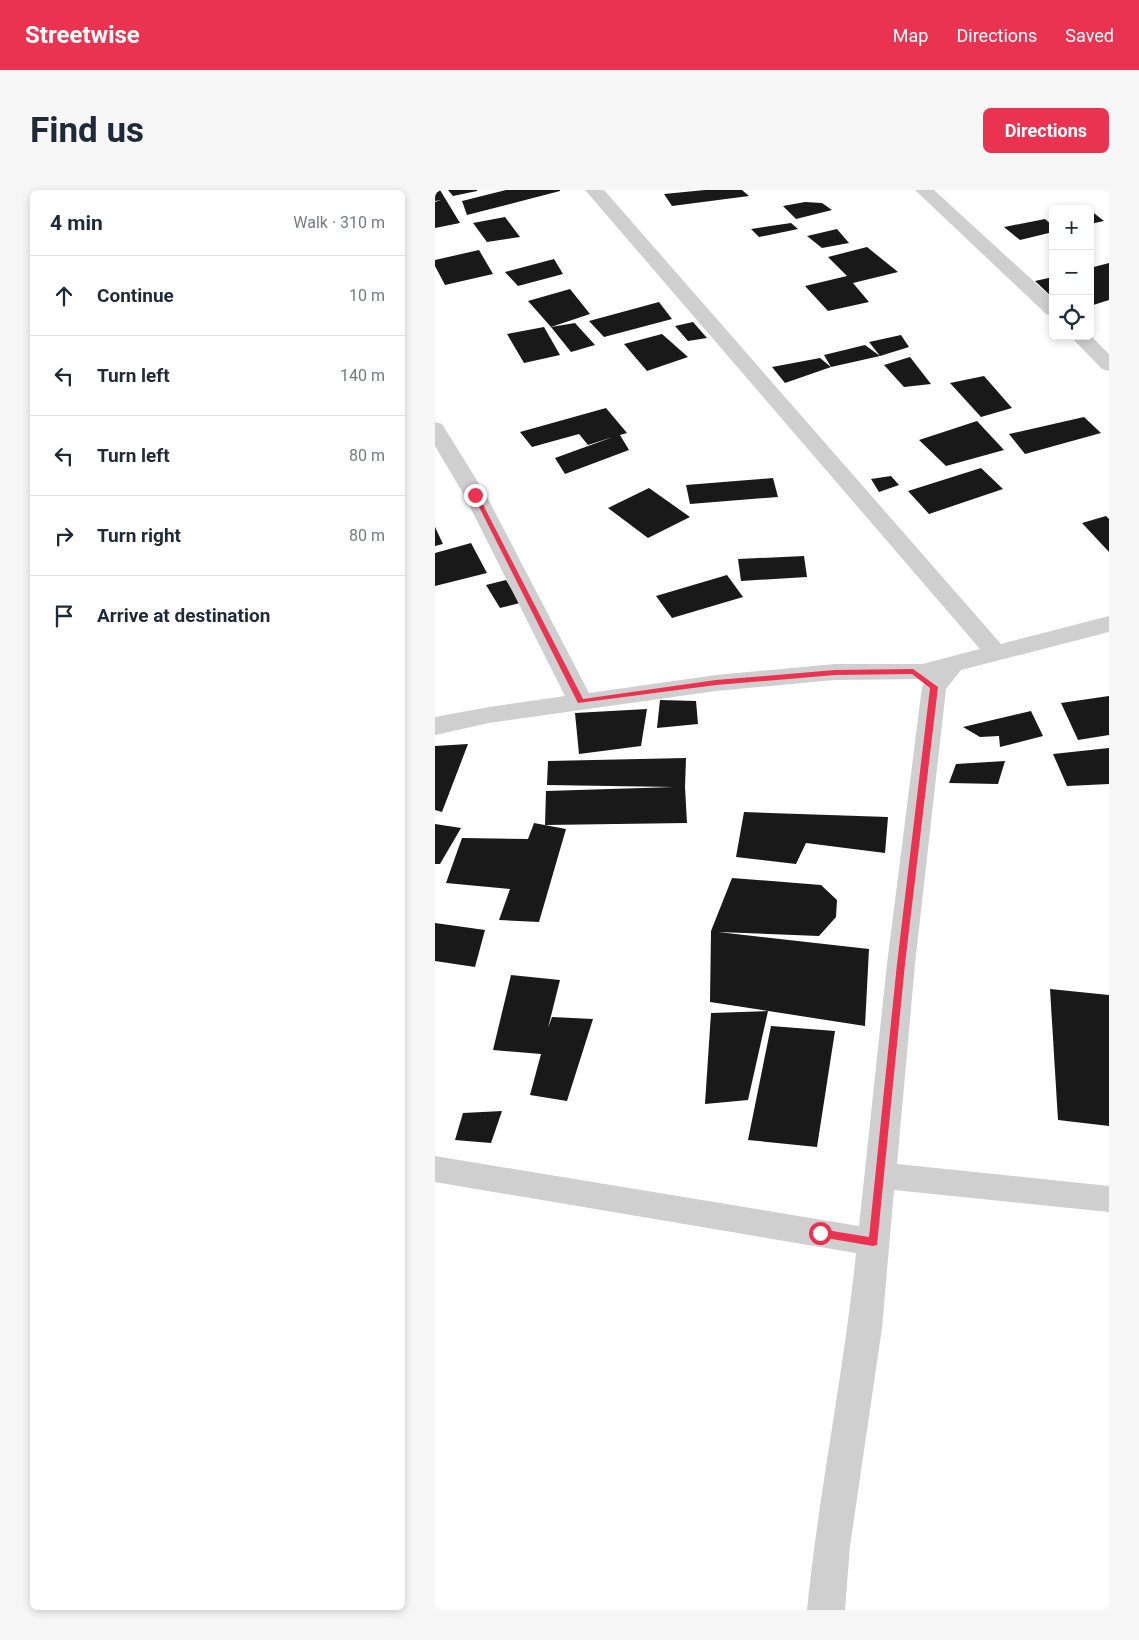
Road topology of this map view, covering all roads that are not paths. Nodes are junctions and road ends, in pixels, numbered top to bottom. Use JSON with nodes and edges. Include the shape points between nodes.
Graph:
{"nodes":[{"id":1,"x":594,"y":190,"type":"edge"},
{"id":2,"x":924,"y":190,"type":"edge"},
{"id":3,"x":1049,"y":306,"type":"edge"},
{"id":4,"x":1084,"y":340,"type":"edge"},
{"id":5,"x":1109,"y":365,"type":"edge"},
{"id":6,"x":435,"y":428,"type":"edge"},
{"id":7,"x":1109,"y":624,"type":"edge"},
{"id":8,"x":995,"y":653,"type":"junction"},
{"id":9,"x":933,"y":675,"type":"junction"},
{"id":10,"x":581,"y":702,"type":"junction"},
{"id":11,"x":435,"y":726,"type":"edge"},
{"id":12,"x":435,"y":1169,"type":"edge"},
{"id":13,"x":880,"y":1175,"type":"junction"},
{"id":14,"x":1109,"y":1199,"type":"edge"},
{"id":15,"x":873,"y":1242,"type":"junction"},
{"id":16,"x":826,"y":1610,"type":"edge"}],
"edges":[{"from":1,"to":8,"type":"street"},
{"from":2,"to":3,"type":"street"},
{"from":4,"to":5,"type":"street"},
{"from":6,"to":10,"type":"street","via":[[475,495]]},
{"from":7,"to":8,"type":"street"},
{"from":8,"to":9,"type":"street"},
{"from":9,"to":10,"type":"street","via":[[835,672],[716,683]]},
{"from":9,"to":13,"type":"street"},
{"from":10,"to":11,"type":"street"},
{"from":12,"to":15,"type":"street"},
{"from":13,"to":14,"type":"street"},
{"from":13,"to":15,"type":"street"},
{"from":15,"to":16,"type":"street","via":[[865,1328]]}]}
